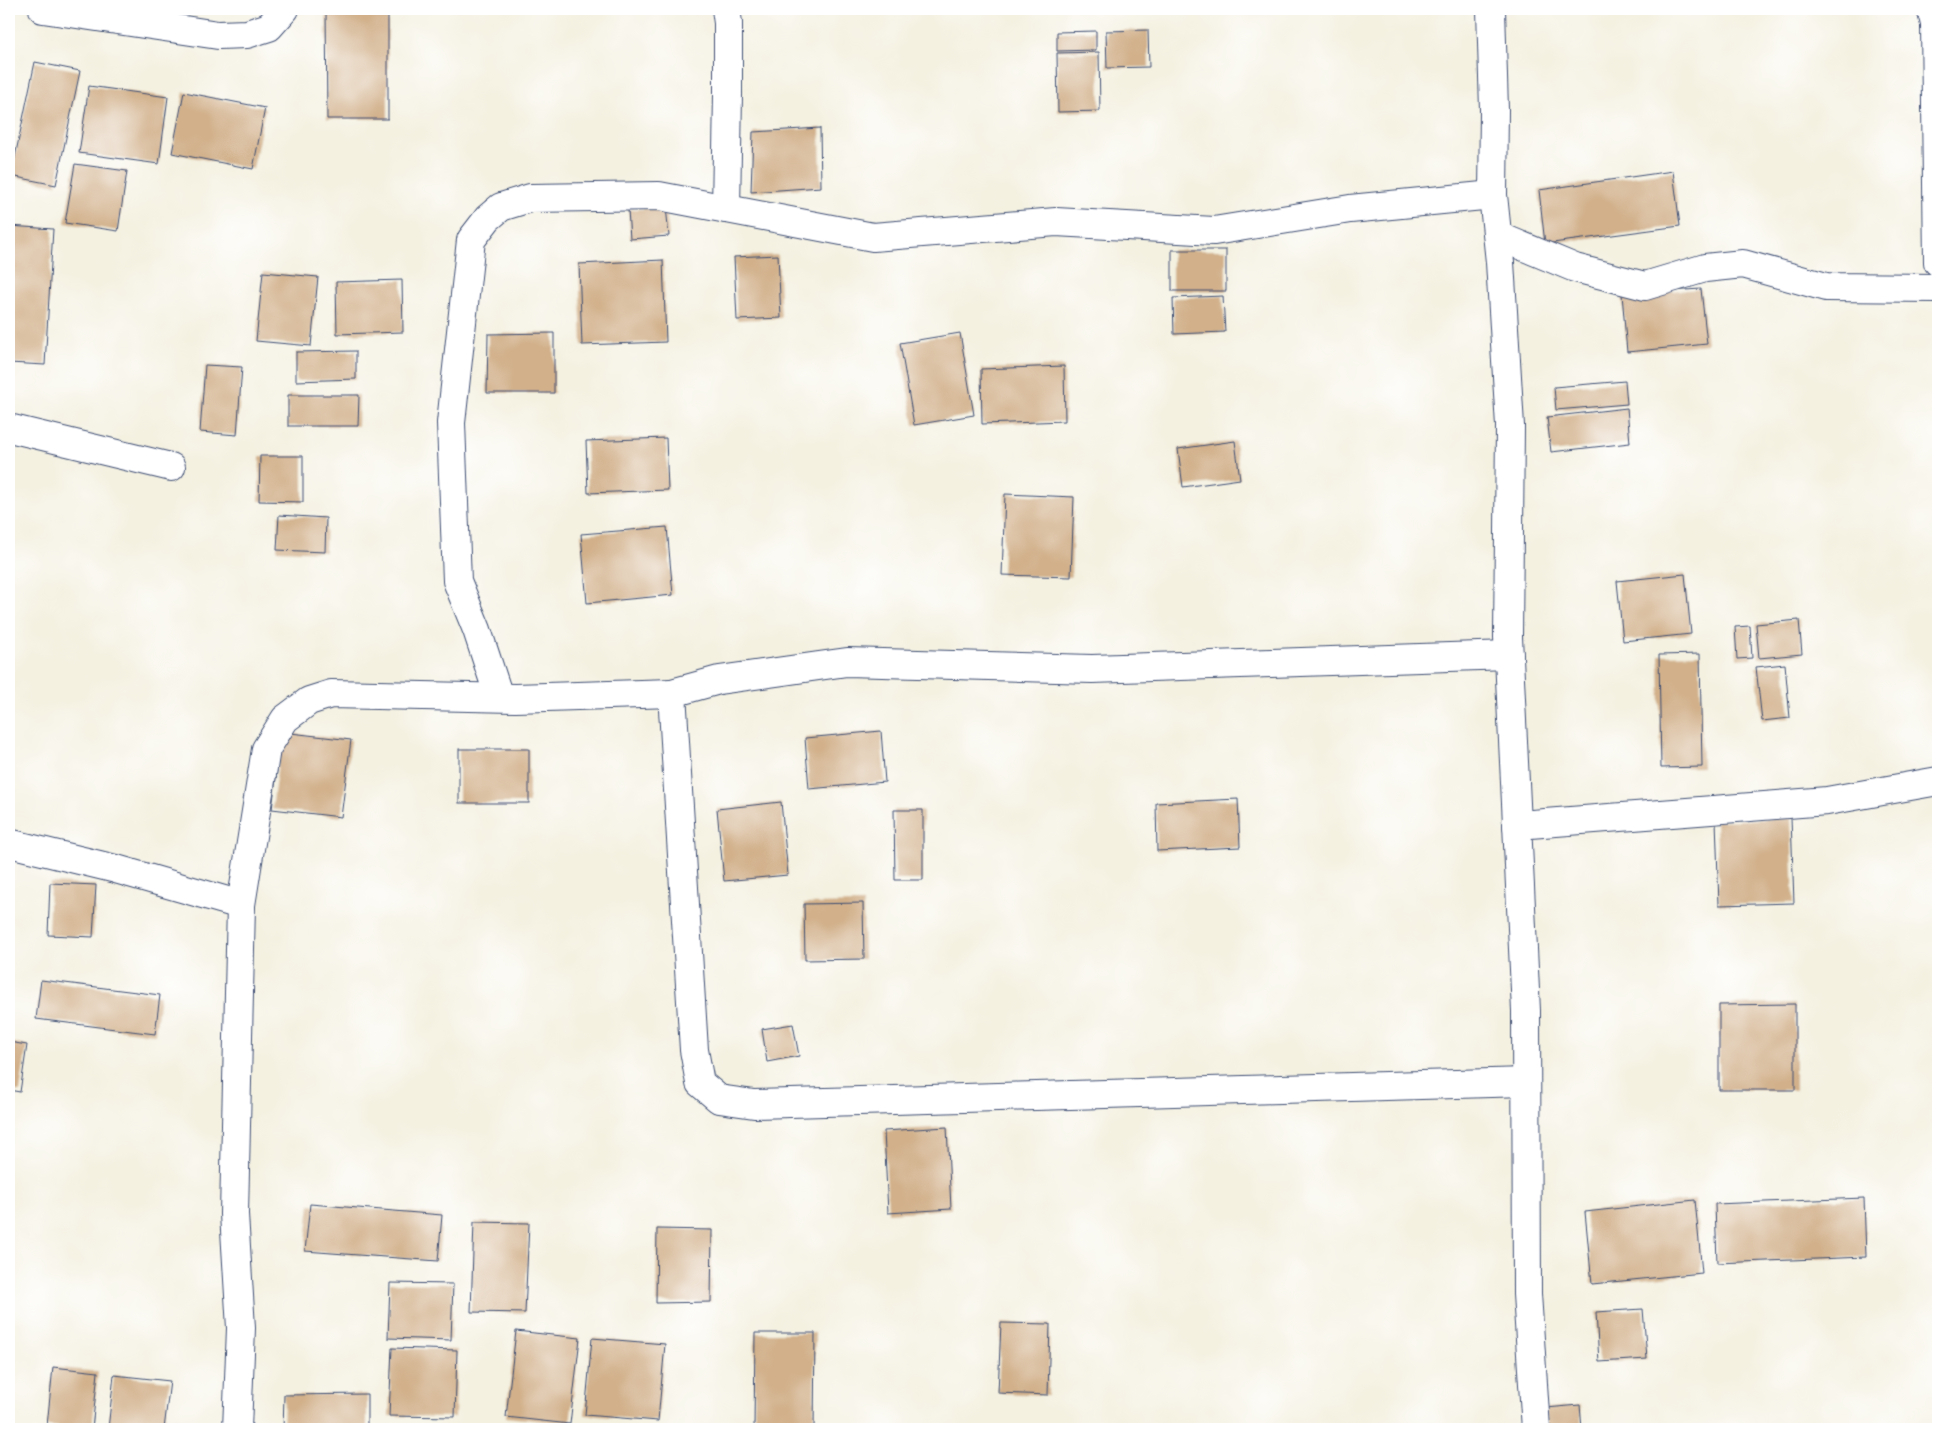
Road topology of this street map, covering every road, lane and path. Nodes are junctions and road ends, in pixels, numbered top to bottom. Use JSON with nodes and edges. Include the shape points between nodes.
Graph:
{"nodes":[{"id":1,"x":44,"y":9,"type":"edge"},
{"id":2,"x":284,"y":9,"type":"edge"},
{"id":3,"x":726,"y":9,"type":"edge"},
{"id":4,"x":1492,"y":9,"type":"edge"},
{"id":5,"x":1931,"y":9,"type":"edge"},
{"id":6,"x":1493,"y":195,"type":"junction"},
{"id":7,"x":726,"y":209,"type":"junction"},
{"id":8,"x":1498,"y":236,"type":"junction"},
{"id":9,"x":1938,"y":262,"type":"edge"},
{"id":10,"x":1938,"y":288,"type":"edge"},
{"id":11,"x":9,"y":428,"type":"edge"},
{"id":12,"x":171,"y":467,"type":"dead end"},
{"id":13,"x":1509,"y":655,"type":"junction"},
{"id":14,"x":672,"y":693,"type":"junction"},
{"id":15,"x":499,"y":697,"type":"junction"},
{"id":16,"x":1938,"y":781,"type":"edge"},
{"id":17,"x":1517,"y":825,"type":"junction"},
{"id":18,"x":9,"y":843,"type":"edge"},
{"id":19,"x":241,"y":905,"type":"junction"},
{"id":20,"x":1526,"y":1082,"type":"junction"},
{"id":21,"x":237,"y":1429,"type":"edge"},
{"id":22,"x":1536,"y":1429,"type":"edge"}],
"edges":[{"from":1,"to":2,"type":"street","via":[[218,35],[247,34],[269,27]]},
{"from":3,"to":7,"type":"street"},
{"from":4,"to":6,"type":"street"},
{"from":5,"to":9,"type":"street","via":[[1935,24]]},
{"from":6,"to":7,"type":"street","via":[[1350,209],[1214,231],[1056,222],[873,237]]},
{"from":6,"to":8,"type":"street"},
{"from":7,"to":15,"type":"street","via":[[658,196],[530,198],[501,207],[471,240],[451,423],[457,580]]},
{"from":8,"to":10,"type":"street","via":[[1575,268],[1645,286],[1705,268],[1743,264],[1826,288]]},
{"from":8,"to":13,"type":"street","via":[[1510,426]]},
{"from":11,"to":12,"type":"street"},
{"from":13,"to":14,"type":"street","via":[[1092,669],[847,662],[719,680]]},
{"from":13,"to":17,"type":"street"},
{"from":14,"to":15,"type":"street"},
{"from":14,"to":20,"type":"street","via":[[694,1050],[700,1083],[719,1099],[754,1104]]},
{"from":15,"to":19,"type":"street","via":[[331,694],[309,701],[285,718],[266,749]]},
{"from":16,"to":17,"type":"street","via":[[1827,801]]},
{"from":17,"to":20,"type":"street"},
{"from":18,"to":19,"type":"street","via":[[116,869]]},
{"from":19,"to":21,"type":"street","via":[[234,1214],[241,1328]]},
{"from":20,"to":22,"type":"street","via":[[1527,1294]]}]}
